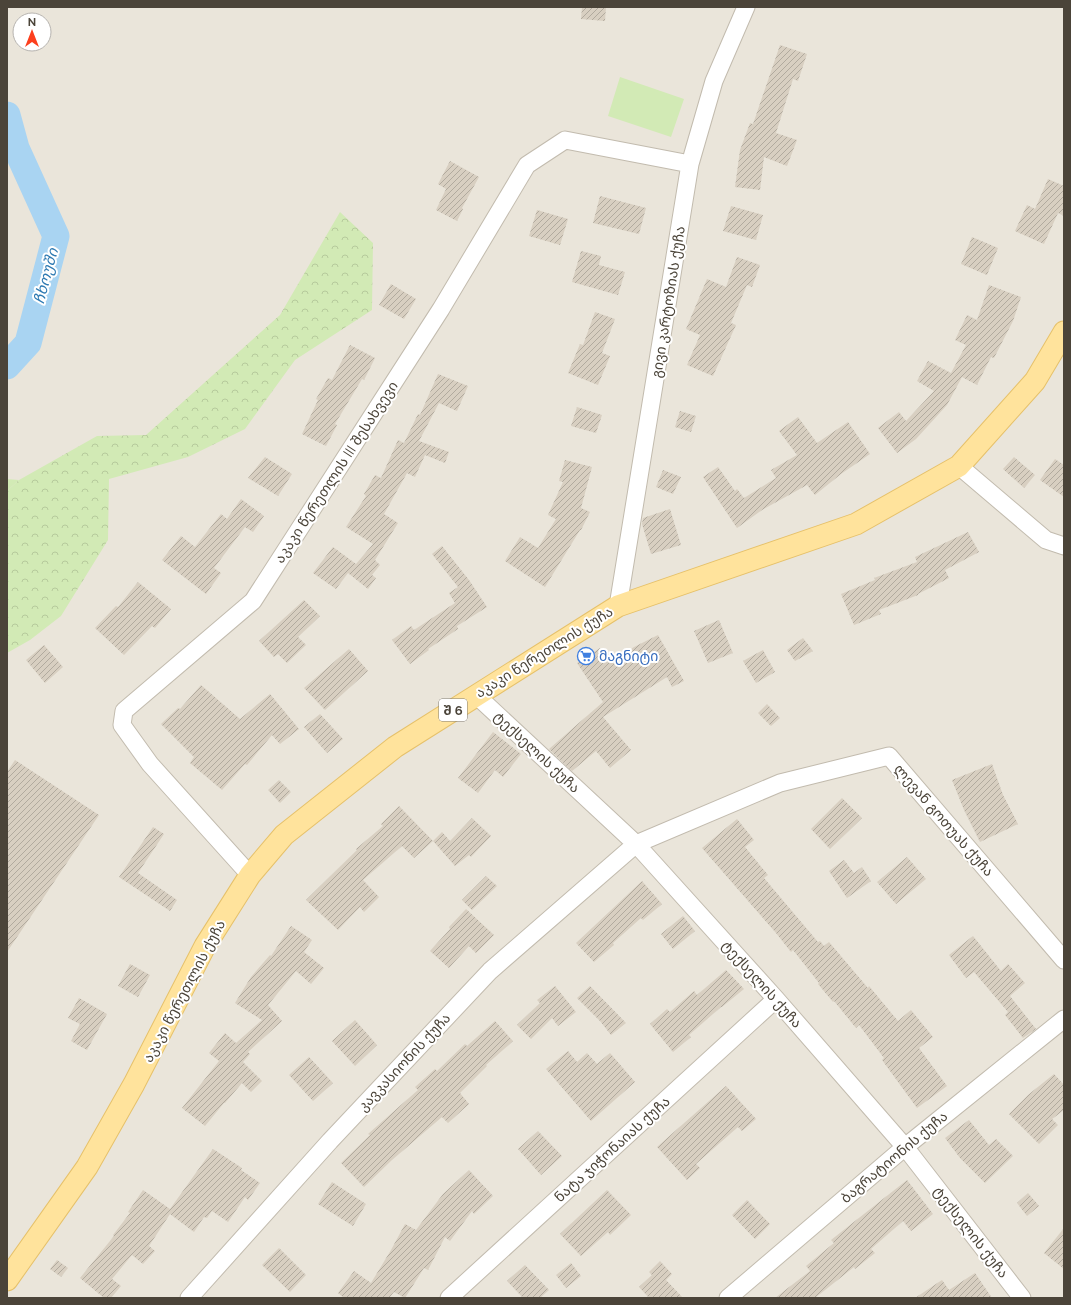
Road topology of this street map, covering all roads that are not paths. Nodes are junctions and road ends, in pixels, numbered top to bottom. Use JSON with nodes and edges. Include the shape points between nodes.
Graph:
{"nodes":[{"id":1,"x":746,"y":7,"type":"edge"},
{"id":2,"x":690,"y":164,"type":"junction"},
{"id":3,"x":1064,"y":332,"type":"edge"},
{"id":4,"x":959,"y":466,"type":"junction"},
{"id":5,"x":1064,"y":546,"type":"edge"},
{"id":6,"x":618,"y":606,"type":"junction"},
{"id":7,"x":476,"y":695,"type":"junction"},
{"id":8,"x":636,"y":844,"type":"junction"},
{"id":9,"x":250,"y":875,"type":"junction"},
{"id":10,"x":1064,"y":960,"type":"edge"},
{"id":11,"x":776,"y":999,"type":"junction"},
{"id":12,"x":1064,"y":1019,"type":"edge"},
{"id":13,"x":905,"y":1147,"type":"junction"},
{"id":14,"x":7,"y":1280,"type":"edge"},
{"id":15,"x":189,"y":1298,"type":"edge"},
{"id":16,"x":448,"y":1298,"type":"edge"},
{"id":17,"x":728,"y":1298,"type":"edge"},
{"id":18,"x":1022,"y":1298,"type":"edge"}],
"edges":[{"from":1,"to":2,"type":"street","name":"გივი კარტოზიას ქუჩა","via":[[714,81]]},
{"from":2,"to":6,"type":"street","name":"გივი კარტოზიას ქუჩა"},
{"from":2,"to":9,"type":"street","name":"აკაკი წერეთლის III შესახვევი","via":[[565,140],[527,164],[441,309],[253,601],[124,711],[122,725],[150,764]]},
{"from":3,"to":4,"type":"main road","name":"აკაკი წერეთლის ქუჩა","number":"შ 6","via":[[1035,381]]},
{"from":4,"to":5,"type":"street","via":[[1046,540]]},
{"from":4,"to":6,"type":"main road","name":"აკაკი წერეთლის ქუჩა","number":"შ 6","via":[[856,524]]},
{"from":6,"to":7,"type":"main road","name":"აკაკი წერეთლის ქუჩა","number":"შ 6"},
{"from":7,"to":8,"type":"street","name":"ტექსელის ქუჩა"},
{"from":7,"to":9,"type":"main road","name":"აკაკი წერეთლის ქუჩა","number":"შ 6","via":[[395,747],[284,835]]},
{"from":8,"to":10,"type":"street","name":"ლევან გოთუას ქუჩა","via":[[780,783],[889,756]]},
{"from":8,"to":11,"type":"street","name":"ტექსელის ქუჩა"},
{"from":8,"to":15,"type":"street","name":"კავკასიონის ქუჩა","via":[[490,971],[330,1141]]},
{"from":9,"to":14,"type":"main road","name":"აკაკი წერეთლის ქუჩა","number":"შ 6","via":[[205,946],[134,1084],[87,1167]]},
{"from":11,"to":13,"type":"street","name":"ტექსელის ქუჩა"},
{"from":11,"to":16,"type":"street","name":"ნატა ჯიჭონაიას ქუჩა"},
{"from":12,"to":13,"type":"street","name":"ბაგრატიონის ქუჩა"},
{"from":13,"to":17,"type":"street","name":"ბაგრატიონის ქუჩა"},
{"from":13,"to":18,"type":"street","name":"ტექსელის ქუჩა"}]}
